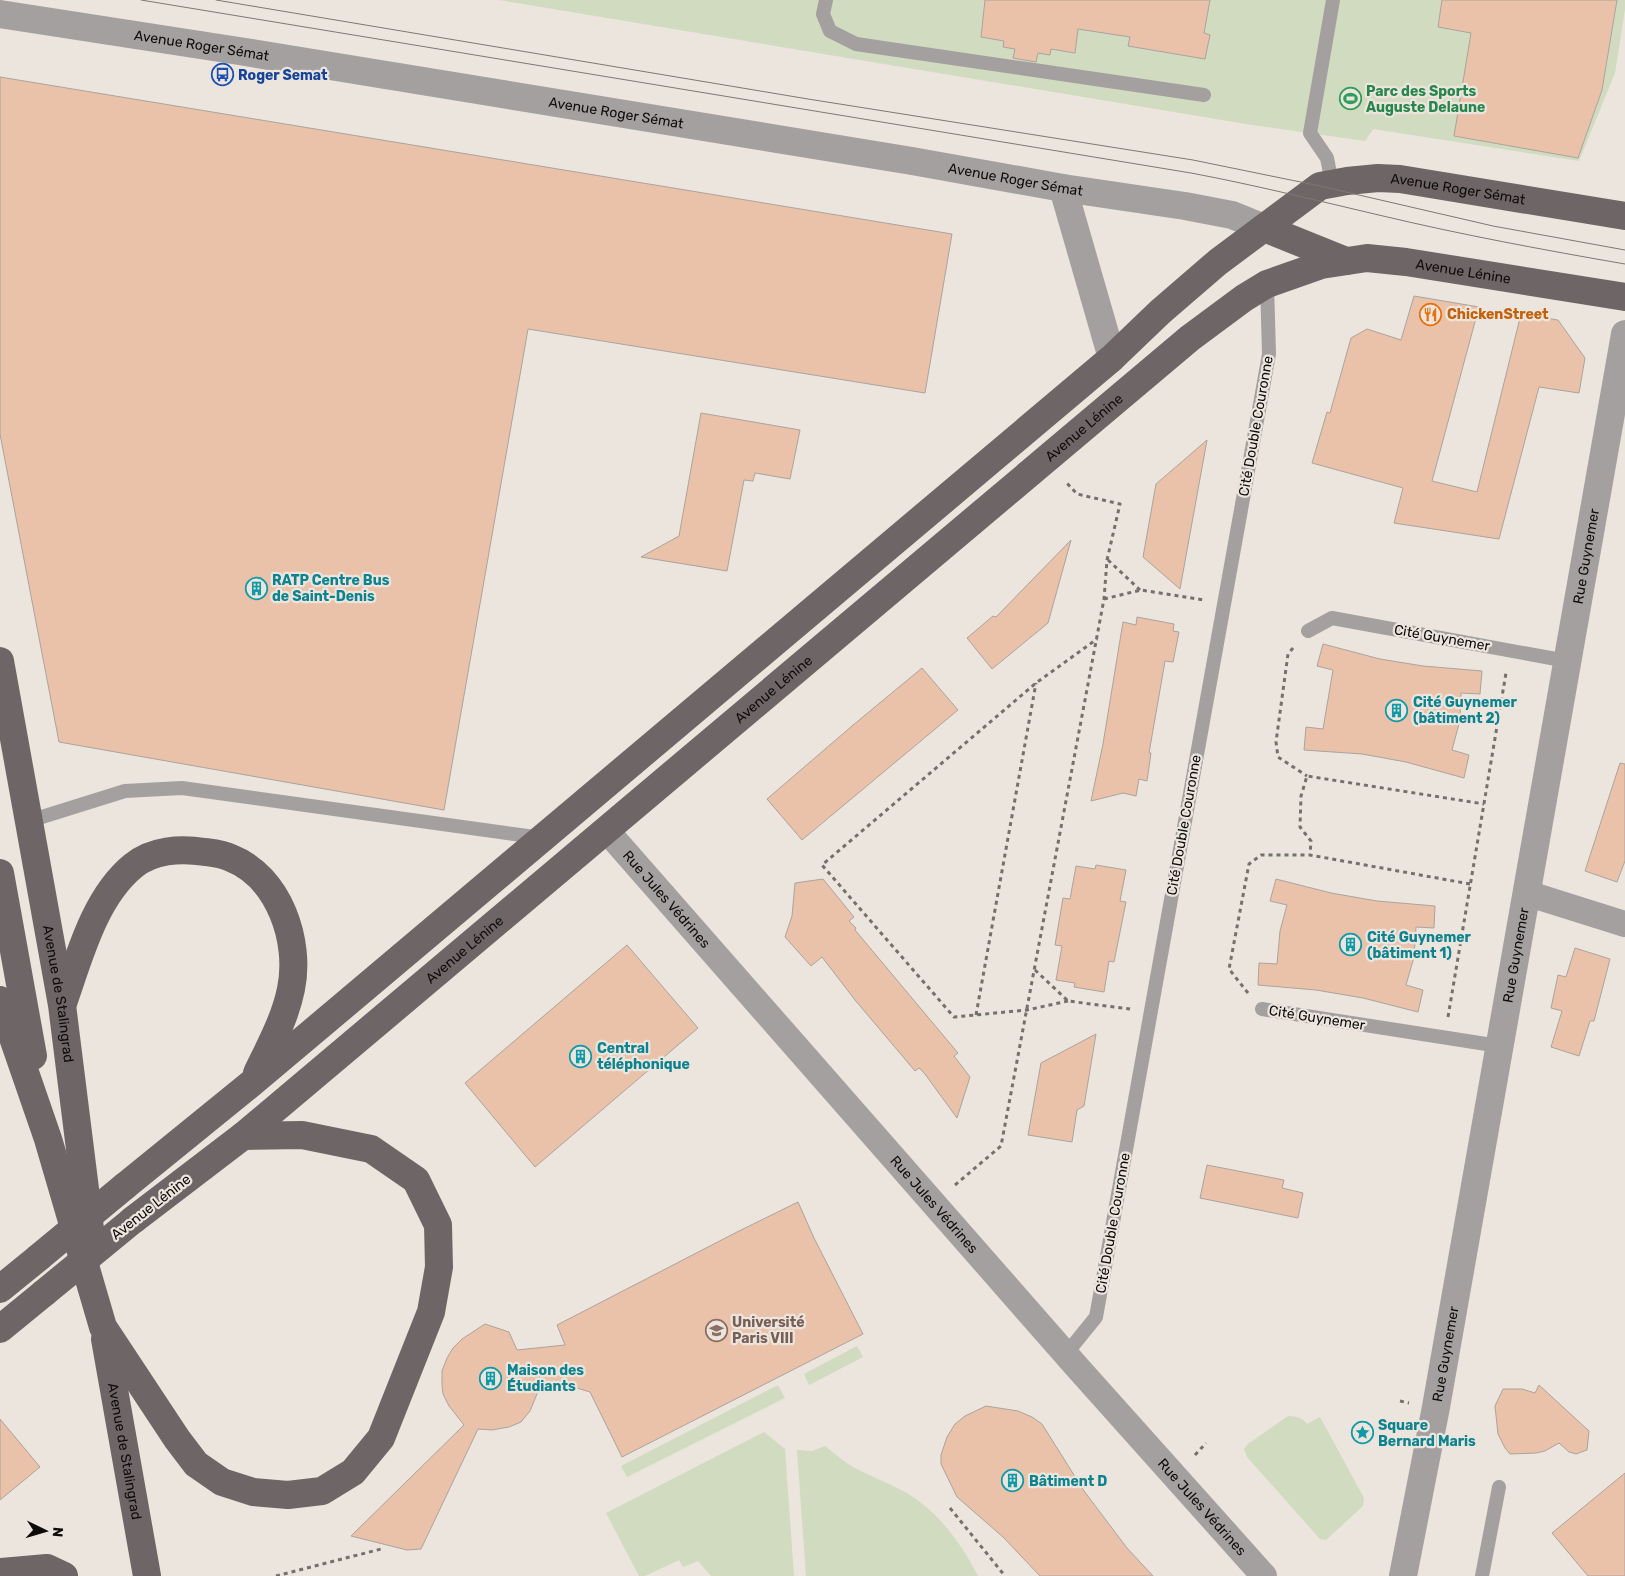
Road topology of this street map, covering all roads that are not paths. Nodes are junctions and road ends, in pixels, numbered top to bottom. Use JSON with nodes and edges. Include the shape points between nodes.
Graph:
{"nodes":[{"id":1,"x":826,"y":0,"type":"edge"},
{"id":2,"x":1333,"y":0,"type":"edge"},
{"id":3,"x":0,"y":14,"type":"edge"},
{"id":4,"x":1204,"y":95,"type":"dead end"},
{"id":5,"x":1332,"y":183,"type":"junction"},
{"id":6,"x":1063,"y":188,"type":"junction"},
{"id":7,"x":1295,"y":204,"type":"junction"},
{"id":8,"x":1232,"y":215,"type":"junction"},
{"id":9,"x":1625,"y":216,"type":"edge"},
{"id":10,"x":1264,"y":228,"type":"junction"},
{"id":11,"x":1346,"y":261,"type":"junction"},
{"id":12,"x":1268,"y":284,"type":"junction"},
{"id":13,"x":1625,"y":297,"type":"edge"},
{"id":14,"x":1625,"y":334,"type":"edge"},
{"id":15,"x":1112,"y":358,"type":"junction"},
{"id":16,"x":1308,"y":631,"type":"road end"},
{"id":17,"x":0,"y":661,"type":"edge"},
{"id":18,"x":1567,"y":661,"type":"junction"},
{"id":19,"x":3,"y":684,"type":"edge"},
{"id":20,"x":29,"y":821,"type":"junction"},
{"id":21,"x":606,"y":830,"type":"junction"},
{"id":22,"x":542,"y":838,"type":"junction"},
{"id":23,"x":0,"y":873,"type":"edge"},
{"id":24,"x":1526,"y":893,"type":"junction"},
{"id":25,"x":1625,"y":924,"type":"edge"},
{"id":26,"x":12,"y":944,"type":"junction"},
{"id":27,"x":62,"y":1005,"type":"junction"},
{"id":28,"x":1262,"y":1009,"type":"road end"},
{"id":29,"x":1,"y":1013,"type":"edge"},
{"id":30,"x":1499,"y":1046,"type":"junction"},
{"id":31,"x":253,"y":1082,"type":"junction"},
{"id":32,"x":243,"y":1136,"type":"junction"},
{"id":33,"x":48,"y":1139,"type":"junction"},
{"id":34,"x":0,"y":1289,"type":"edge"},
{"id":35,"x":103,"y":1327,"type":"junction"},
{"id":36,"x":0,"y":1329,"type":"edge"},
{"id":37,"x":1066,"y":1354,"type":"junction"},
{"id":38,"x":1499,"y":1487,"type":"dead end"},
{"id":39,"x":0,"y":1572,"type":"edge"},
{"id":40,"x":64,"y":1576,"type":"edge"},
{"id":41,"x":147,"y":1576,"type":"edge"},
{"id":42,"x":1264,"y":1576,"type":"edge"},
{"id":43,"x":1403,"y":1576,"type":"edge"},
{"id":44,"x":1482,"y":1576,"type":"edge"}],
"edges":[{"from":1,"to":4,"type":"lane","via":[[823,14],[830,31],[856,44]]},
{"from":2,"to":5,"type":"lane","via":[[1310,133],[1327,158]]},
{"from":3,"to":6,"type":"street","name":"Avenue Roger Sémat"},
{"from":5,"to":7,"type":"main road","name":"Avenue Roger Sémat","via":[[1320,186]]},
{"from":5,"to":9,"type":"main road","name":"Avenue Roger Sémat","via":[[1400,179]]},
{"from":6,"to":8,"type":"street","name":"Avenue Roger Sémat"},
{"from":6,"to":15,"type":"street"},
{"from":7,"to":8,"type":"street","name":"Avenue Roger Sémat"},
{"from":7,"to":10,"type":"main road","name":"Avenue Roger Sémat"},
{"from":8,"to":10,"type":"street","name":"Avenue Roger Sémat"},
{"from":10,"to":11,"type":"main road"},
{"from":10,"to":15,"type":"main road","via":[[1160,312]]},
{"from":11,"to":12,"type":"main road","name":"Avenue Lénine","via":[[1321,265]]},
{"from":11,"to":13,"type":"main road","name":"Avenue Lénine","via":[[1366,258],[1406,262]]},
{"from":12,"to":21,"type":"main road","name":"Avenue Lénine","via":[[1190,338]]},
{"from":12,"to":37,"type":"lane","name":"Cité Double Couronne","via":[[1269,354],[1096,1317]]},
{"from":14,"to":18,"type":"street","name":"Rue Guynemer"},
{"from":15,"to":22,"type":"main road"},
{"from":16,"to":18,"type":"lane","name":"Cité Guynemer","via":[[1332,618]]},
{"from":17,"to":19,"type":"main road","name":"Avenue de Stalingrad"},
{"from":18,"to":24,"type":"street","name":"Rue Guynemer"},
{"from":19,"to":20,"type":"main road","name":"Avenue de Stalingrad"},
{"from":20,"to":22,"type":"lane","via":[[125,791],[182,788]]},
{"from":20,"to":27,"type":"main road","name":"Avenue de Stalingrad"},
{"from":21,"to":32,"type":"main road","name":"Avenue Lénine"},
{"from":21,"to":37,"type":"street","name":"Rue Jules Védrines"},
{"from":22,"to":31,"type":"main road"},
{"from":23,"to":26,"type":"main road","name":"Avenue de Stalingrad"},
{"from":24,"to":25,"type":"street"},
{"from":24,"to":30,"type":"street","name":"Rue Guynemer"},
{"from":26,"to":29,"type":"main road","via":[[11,971]]},
{"from":26,"to":33,"type":"main road","name":"Avenue de Stalingrad"},
{"from":27,"to":31,"type":"main road","via":[[100,907],[133,866],[169,851],[230,857],[256,873],[270,889],[288,928],[293,958],[291,989],[284,1014]]},
{"from":27,"to":35,"type":"main road","name":"Avenue de Stalingrad"},
{"from":28,"to":30,"type":"lane","name":"Cité Guynemer"},
{"from":29,"to":33,"type":"main road","name":"Avenue de Stalingrad"},
{"from":30,"to":43,"type":"street","name":"Rue Guynemer"},
{"from":31,"to":34,"type":"main road","bridge":true},
{"from":32,"to":35,"type":"main road","via":[[302,1135],[371,1149],[416,1180],[438,1226],[439,1267],[431,1312],[381,1438],[353,1472],[322,1491],[288,1495],[253,1492],[222,1482],[196,1464]]},
{"from":32,"to":36,"type":"main road","name":"Avenue Lénine","bridge":true,"via":[[132,1220]]},
{"from":33,"to":35,"type":"main road","name":"Avenue de Stalingrad"},
{"from":35,"to":41,"type":"main road","name":"Avenue de Stalingrad"},
{"from":37,"to":42,"type":"street","name":"Rue Jules Védrines"},
{"from":38,"to":44,"type":"lane"},
{"from":39,"to":40,"type":"main road","via":[[47,1568]]}]}
